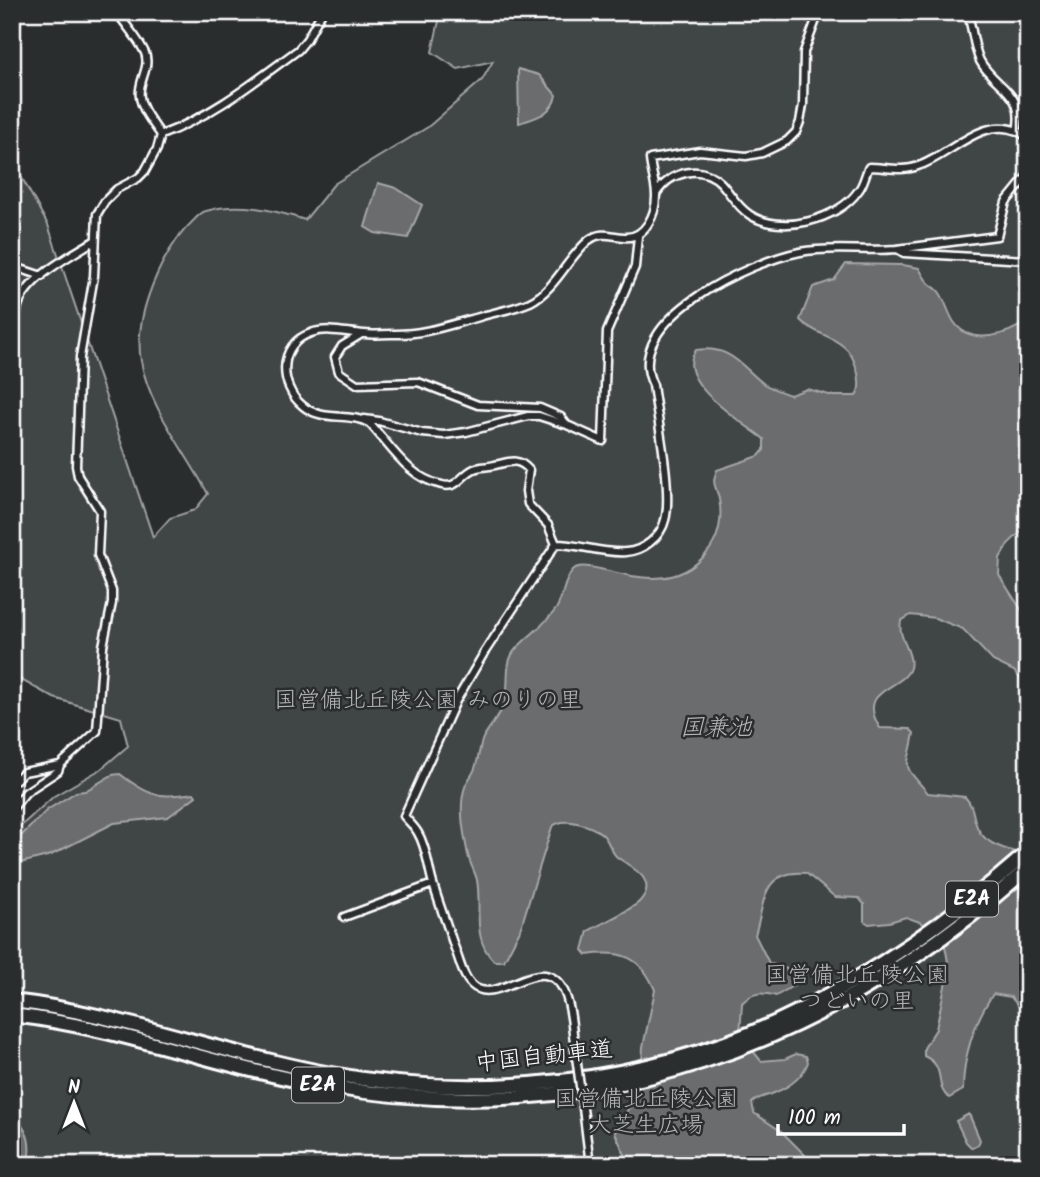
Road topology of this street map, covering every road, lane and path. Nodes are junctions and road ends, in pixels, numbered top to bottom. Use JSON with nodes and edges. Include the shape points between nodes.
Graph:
{"nodes":[{"id":1,"x":117,"y":12,"type":"edge"},
{"id":2,"x":322,"y":12,"type":"edge"},
{"id":3,"x":819,"y":12,"type":"edge"},
{"id":4,"x":967,"y":12,"type":"edge"},
{"id":5,"x":1017,"y":131,"type":"junction"},
{"id":6,"x":161,"y":135,"type":"junction"},
{"id":7,"x":1028,"y":137,"type":"edge"},
{"id":8,"x":1028,"y":175,"type":"edge"},
{"id":9,"x":656,"y":195,"type":"junction"},
{"id":10,"x":638,"y":236,"type":"junction"},
{"id":11,"x":94,"y":241,"type":"junction"},
{"id":12,"x":897,"y":249,"type":"junction"},
{"id":13,"x":1028,"y":260,"type":"edge"},
{"id":14,"x":12,"y":266,"type":"edge"},
{"id":15,"x":42,"y":276,"type":"junction"},
{"id":16,"x":364,"y":334,"type":"junction"},
{"id":17,"x":12,"y":360,"type":"edge"},
{"id":18,"x":362,"y":419,"type":"junction"},
{"id":19,"x":568,"y":425,"type":"junction"},
{"id":20,"x":556,"y":544,"type":"junction"},
{"id":21,"x":60,"y":765,"type":"junction"},
{"id":22,"x":12,"y":783,"type":"edge"},
{"id":23,"x":12,"y":809,"type":"edge"},
{"id":24,"x":1028,"y":852,"type":"edge"},
{"id":25,"x":1028,"y":868,"type":"edge"},
{"id":26,"x":433,"y":884,"type":"junction"},
{"id":27,"x":344,"y":917,"type":"dead end"},
{"id":28,"x":12,"y":1002,"type":"edge"},
{"id":29,"x":12,"y":1015,"type":"edge"},
{"id":30,"x":754,"y":1038,"type":"junction"},
{"id":31,"x":628,"y":1076,"type":"junction"},
{"id":32,"x":590,"y":1165,"type":"edge"}],
"edges":[{"from":1,"to":6,"type":"street","via":[[146,55],[139,96]]},
{"from":2,"to":6,"type":"street","via":[[298,50],[221,105]]},
{"from":3,"to":9,"type":"street","via":[[804,52],[802,110],[792,136],[753,155],[700,151],[650,159]]},
{"from":4,"to":5,"type":"street","via":[[981,62],[1016,102]]},
{"from":5,"to":7,"type":"street"},
{"from":5,"to":9,"type":"street","via":[[987,129],[911,168],[869,167],[853,198],[818,220],[758,220],[717,180],[701,172],[677,176],[664,183]]},
{"from":6,"to":11,"type":"street","via":[[145,171],[117,189],[100,208]]},
{"from":8,"to":12,"type":"street","via":[[1006,202],[997,236]]},
{"from":9,"to":10,"type":"street","via":[[649,222]]},
{"from":10,"to":16,"type":"street","via":[[596,236],[546,290],[520,306],[418,334]]},
{"from":10,"to":19,"type":"street","via":[[635,267],[607,332],[603,441]]},
{"from":11,"to":15,"type":"street"},
{"from":11,"to":21,"type":"street","via":[[75,451],[78,476],[100,510],[98,555],[110,582],[112,603],[103,646],[97,731]]},
{"from":12,"to":13,"type":"street"},
{"from":12,"to":20,"type":"street","via":[[832,249],[788,255],[742,273],[681,307],[655,338],[649,362],[666,485],[666,519],[661,530],[650,543],[627,552]]},
{"from":14,"to":15,"type":"street"},
{"from":15,"to":17,"type":"street","via":[[17,308]]},
{"from":16,"to":18,"type":"street","via":[[309,333],[292,348],[284,372],[290,394],[309,411]]},
{"from":16,"to":19,"type":"street","via":[[342,346],[335,357],[339,372],[352,382],[418,382],[478,405],[540,408]]},
{"from":18,"to":19,"type":"street","via":[[444,435],[528,416]]},
{"from":18,"to":20,"type":"street","via":[[402,462],[440,485],[456,484],[476,468],[507,461],[522,464],[528,470],[528,504],[548,525]]},
{"from":20,"to":26,"type":"street","via":[[456,701],[404,816],[419,834]]},
{"from":21,"to":22,"type":"street","via":[[24,772]]},
{"from":21,"to":23,"type":"street"},
{"from":24,"to":30,"type":"highway","name":"中国自動車道","number":"E2A","via":[[913,943]]},
{"from":25,"to":30,"type":"highway","name":"中国自動車道","number":"E2A","via":[[923,952],[839,1004]]},
{"from":26,"to":27,"type":"street"},
{"from":26,"to":32,"type":"street","bridge":true,"via":[[471,984],[498,990],[531,975],[543,975],[562,988]]},
{"from":28,"to":31,"type":"highway","name":"中国自動車道","number":"E2A","via":[[110,1020],[281,1064],[370,1081],[505,1086]]},
{"from":29,"to":31,"type":"highway","name":"中国自動車道","number":"E2A","via":[[370,1093],[550,1095]]},
{"from":30,"to":31,"type":"highway","name":"中国自動車道","number":"E2A","via":[[716,1059]]}]}
